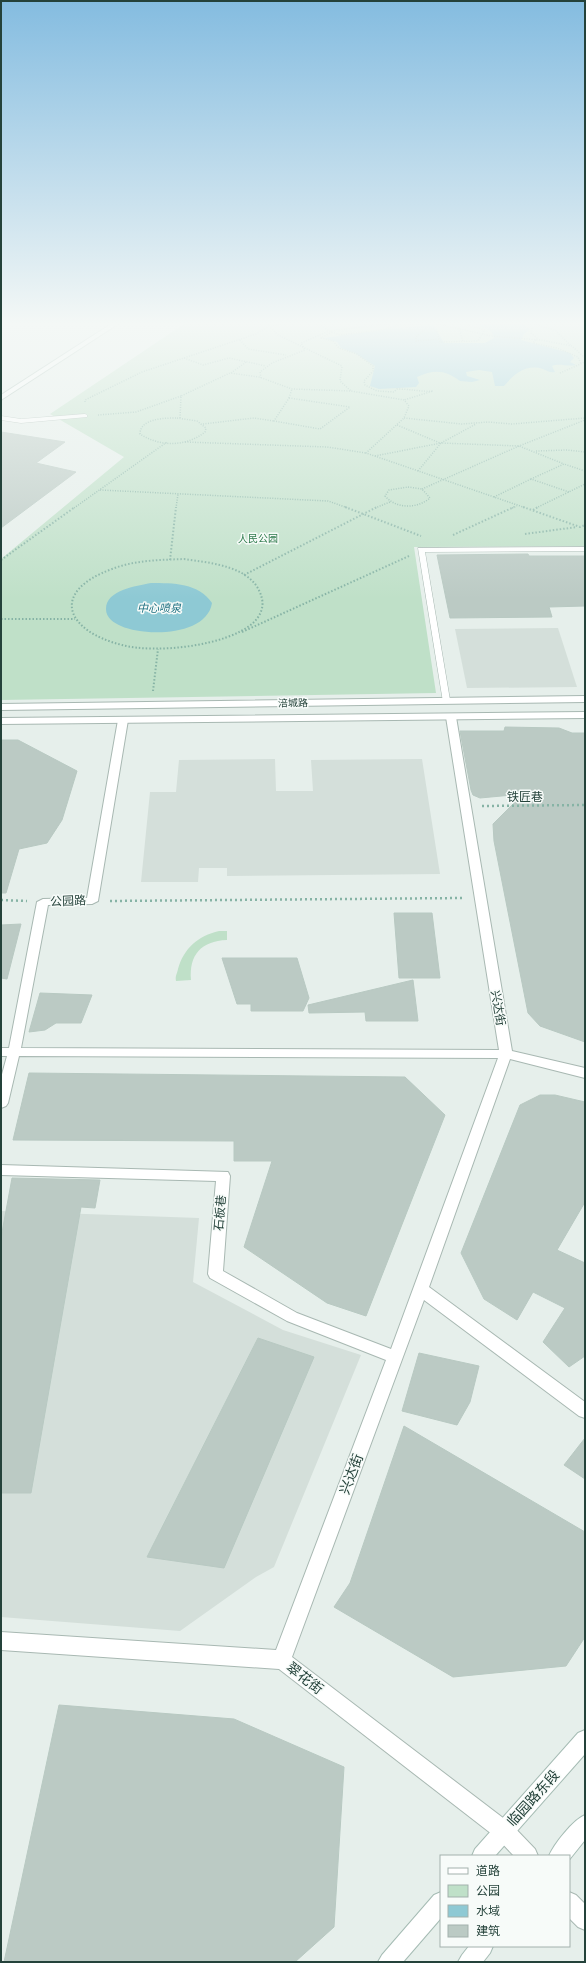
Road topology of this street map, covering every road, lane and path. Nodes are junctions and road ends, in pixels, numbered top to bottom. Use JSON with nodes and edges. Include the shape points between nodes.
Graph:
{"nodes":[{"id":1,"x":85,"y":416,"type":"joint"},
{"id":2,"x":90,"y":416,"type":"edge"},
{"id":3,"x":278,"y":416,"type":"edge"},
{"id":4,"x":338,"y":416,"type":"edge"},
{"id":5,"x":1,"y":418,"type":"edge"},
{"id":6,"x":180,"y":418,"type":"joint"},
{"id":7,"x":404,"y":418,"type":"joint"},
{"id":8,"x":585,"y":419,"type":"edge"},
{"id":9,"x":274,"y":422,"type":"junction"},
{"id":10,"x":478,"y":423,"type":"junction"},
{"id":11,"x":203,"y":424,"type":"junction"},
{"id":12,"x":397,"y":425,"type":"junction"},
{"id":13,"x":167,"y":442,"type":"junction"},
{"id":14,"x":184,"y":442,"type":"junction"},
{"id":15,"x":441,"y":443,"type":"junction"},
{"id":16,"x":519,"y":446,"type":"junction"},
{"id":17,"x":534,"y":452,"type":"junction"},
{"id":18,"x":585,"y":452,"type":"edge"},
{"id":19,"x":366,"y":453,"type":"junction"},
{"id":20,"x":375,"y":456,"type":"junction"},
{"id":21,"x":564,"y":464,"type":"junction"},
{"id":22,"x":584,"y":470,"type":"edge"},
{"id":23,"x":418,"y":471,"type":"junction"},
{"id":24,"x":531,"y":479,"type":"junction"},
{"id":25,"x":444,"y":480,"type":"junction"},
{"id":26,"x":585,"y":484,"type":"edge"},
{"id":27,"x":422,"y":489,"type":"junction"},
{"id":28,"x":100,"y":490,"type":"junction"},
{"id":29,"x":569,"y":492,"type":"junction"},
{"id":30,"x":178,"y":494,"type":"junction"},
{"id":31,"x":494,"y":497,"type":"junction"},
{"id":32,"x":390,"y":502,"type":"junction"},
{"id":33,"x":518,"y":505,"type":"junction"},
{"id":34,"x":533,"y":510,"type":"junction"},
{"id":35,"x":364,"y":513,"type":"junction"},
{"id":36,"x":585,"y":525,"type":"edge"},
{"id":37,"x":580,"y":527,"type":"junction"},
{"id":38,"x":524,"y":534,"type":"dead end"},
{"id":39,"x":451,"y":536,"type":"dead end"},
{"id":40,"x":423,"y":537,"type":"dead end"},
{"id":41,"x":585,"y":549,"type":"edge"},
{"id":42,"x":421,"y":550,"type":"junction"},
{"id":43,"x":1,"y":560,"type":"edge"},
{"id":44,"x":170,"y":560,"type":"junction"},
{"id":45,"x":244,"y":575,"type":"junction"},
{"id":46,"x":1,"y":619,"type":"edge"},
{"id":47,"x":75,"y":619,"type":"junction"},
{"id":48,"x":231,"y":637,"type":"junction"},
{"id":49,"x":158,"y":649,"type":"junction"},
{"id":50,"x":585,"y":699,"type":"edge"},
{"id":51,"x":446,"y":700,"type":"junction"},
{"id":52,"x":152,"y":706,"type":"junction"},
{"id":53,"x":1,"y":707,"type":"edge"},
{"id":54,"x":585,"y":715,"type":"edge"},
{"id":55,"x":451,"y":717,"type":"junction"},
{"id":56,"x":123,"y":720,"type":"junction"},
{"id":57,"x":1,"y":721,"type":"edge"},
{"id":58,"x":585,"y":805,"type":"edge"},
{"id":59,"x":465,"y":806,"type":"junction"},
{"id":60,"x":479,"y":898,"type":"junction"},
{"id":61,"x":1,"y":900,"type":"edge"},
{"id":62,"x":106,"y":901,"type":"dead end"},
{"id":63,"x":43,"y":902,"type":"junction"},
{"id":64,"x":1,"y":1052,"type":"edge"},
{"id":65,"x":14,"y":1052,"type":"junction"},
{"id":66,"x":506,"y":1054,"type":"junction"},
{"id":67,"x":585,"y":1073,"type":"edge"},
{"id":68,"x":1,"y":1102,"type":"edge"},
{"id":69,"x":1,"y":1170,"type":"edge"},
{"id":70,"x":421,"y":1289,"type":"junction"},
{"id":71,"x":396,"y":1357,"type":"junction"},
{"id":72,"x":585,"y":1411,"type":"edge"},
{"id":73,"x":1,"y":1641,"type":"edge"},
{"id":74,"x":282,"y":1660,"type":"junction"},
{"id":75,"x":585,"y":1740,"type":"edge"},
{"id":76,"x":585,"y":1825,"type":"edge"},
{"id":77,"x":504,"y":1831,"type":"junction"},
{"id":78,"x":483,"y":1855,"type":"edge"},
{"id":79,"x":527,"y":1855,"type":"edge"},
{"id":80,"x":559,"y":1855,"type":"edge"},
{"id":81,"x":440,"y":1903,"type":"edge"},
{"id":82,"x":570,"y":1903,"type":"edge"},
{"id":83,"x":585,"y":1920,"type":"edge"},
{"id":84,"x":482,"y":1947,"type":"edge"},
{"id":85,"x":389,"y":1962,"type":"edge"},
{"id":86,"x":469,"y":1962,"type":"edge"}],
"edges":[{"from":1,"to":2,"type":"path"},
{"from":1,"to":5,"type":"lane","via":[[21,421]]},
{"from":3,"to":9,"type":"path"},
{"from":4,"to":9,"type":"path","via":[[320,429]]},
{"from":6,"to":11,"type":"path"},
{"from":6,"to":13,"type":"path","via":[[156,420],[142,426],[140,434],[145,438]]},
{"from":7,"to":10,"type":"path","via":[[462,424]]},
{"from":7,"to":12,"type":"path"},
{"from":8,"to":10,"type":"path","via":[[512,424]]},
{"from":8,"to":16,"type":"path"},
{"from":9,"to":11,"type":"path","via":[[254,418]]},
{"from":10,"to":15,"type":"path"},
{"from":11,"to":14,"type":"path","via":[[206,428],[201,436]]},
{"from":12,"to":15,"type":"path"},
{"from":12,"to":19,"type":"path"},
{"from":13,"to":14,"type":"path"},
{"from":13,"to":28,"type":"path"},
{"from":14,"to":19,"type":"path","via":[[327,446]]},
{"from":15,"to":16,"type":"path"},
{"from":15,"to":20,"type":"path"},
{"from":15,"to":23,"type":"path"},
{"from":16,"to":17,"type":"path"},
{"from":16,"to":25,"type":"path"},
{"from":17,"to":18,"type":"path"},
{"from":17,"to":21,"type":"path"},
{"from":19,"to":20,"type":"path"},
{"from":20,"to":23,"type":"path"},
{"from":21,"to":22,"type":"path"},
{"from":21,"to":24,"type":"path"},
{"from":23,"to":25,"type":"path"},
{"from":24,"to":29,"type":"path"},
{"from":24,"to":31,"type":"path"},
{"from":25,"to":27,"type":"path"},
{"from":25,"to":31,"type":"path"},
{"from":26,"to":29,"type":"path"},
{"from":27,"to":32,"type":"path","via":[[408,487],[389,490],[385,496]]},
{"from":27,"to":32,"type":"path","via":[[430,495],[424,503],[411,505]]},
{"from":28,"to":30,"type":"path"},
{"from":28,"to":43,"type":"path"},
{"from":29,"to":34,"type":"path"},
{"from":30,"to":35,"type":"path","via":[[328,501]]},
{"from":30,"to":44,"type":"path"},
{"from":31,"to":33,"type":"path"},
{"from":32,"to":35,"type":"path"},
{"from":33,"to":34,"type":"path"},
{"from":33,"to":39,"type":"path"},
{"from":34,"to":37,"type":"path"},
{"from":35,"to":40,"type":"path"},
{"from":35,"to":45,"type":"path"},
{"from":36,"to":37,"type":"path"},
{"from":37,"to":38,"type":"path"},
{"from":41,"to":42,"type":"lane"},
{"from":42,"to":48,"type":"path"},
{"from":42,"to":51,"type":"lane"},
{"from":44,"to":45,"type":"path","via":[[212,563]]},
{"from":44,"to":47,"type":"path","via":[[128,564],[104,572],[85,583],[73,596],[71,612]]},
{"from":45,"to":48,"type":"path","via":[[253,580],[263,593],[264,608],[253,624]]},
{"from":46,"to":47,"type":"path"},
{"from":47,"to":49,"type":"path","via":[[80,627],[101,639],[131,647]]},
{"from":48,"to":49,"type":"path","via":[[200,646]]},
{"from":49,"to":52,"type":"path"},
{"from":50,"to":51,"type":"street","name":"涪城路"},
{"from":51,"to":52,"type":"street","name":"涪城路"},
{"from":52,"to":53,"type":"street","name":"涪城路"},
{"from":54,"to":55,"type":"street","name":"涪城路"},
{"from":55,"to":56,"type":"street","name":"涪城路"},
{"from":55,"to":59,"type":"street","name":"兴达街"},
{"from":56,"to":57,"type":"street","name":"涪城路"},
{"from":56,"to":63,"type":"street","name":"公园路","via":[[92,901]]},
{"from":58,"to":59,"type":"path","name":"铁匠巷"},
{"from":59,"to":60,"type":"street","name":"兴达街"},
{"from":60,"to":62,"type":"path"},
{"from":60,"to":66,"type":"street","name":"兴达街"},
{"from":61,"to":63,"type":"path"},
{"from":63,"to":65,"type":"street","name":"公园路"},
{"from":64,"to":65,"type":"street"},
{"from":65,"to":66,"type":"street"},
{"from":65,"to":68,"type":"street","name":"公园路"},
{"from":66,"to":67,"type":"street"},
{"from":66,"to":70,"type":"street","name":"兴达街"},
{"from":69,"to":71,"type":"street","name":"石板巷","via":[[223,1176],[215,1274],[292,1317]]},
{"from":70,"to":71,"type":"street","name":"兴达街"},
{"from":70,"to":72,"type":"street"},
{"from":71,"to":74,"type":"street","name":"兴达街"},
{"from":73,"to":74,"type":"street","name":"翠花街"},
{"from":74,"to":77,"type":"street","name":"翠花街"},
{"from":75,"to":77,"type":"street","name":"临园路东段"},
{"from":76,"to":80,"type":"street"},
{"from":77,"to":78,"type":"street","name":"临园路东段"},
{"from":77,"to":79,"type":"street","name":"翠花街"},
{"from":81,"to":85,"type":"street"},
{"from":82,"to":83,"type":"street"},
{"from":84,"to":86,"type":"street"}]}
